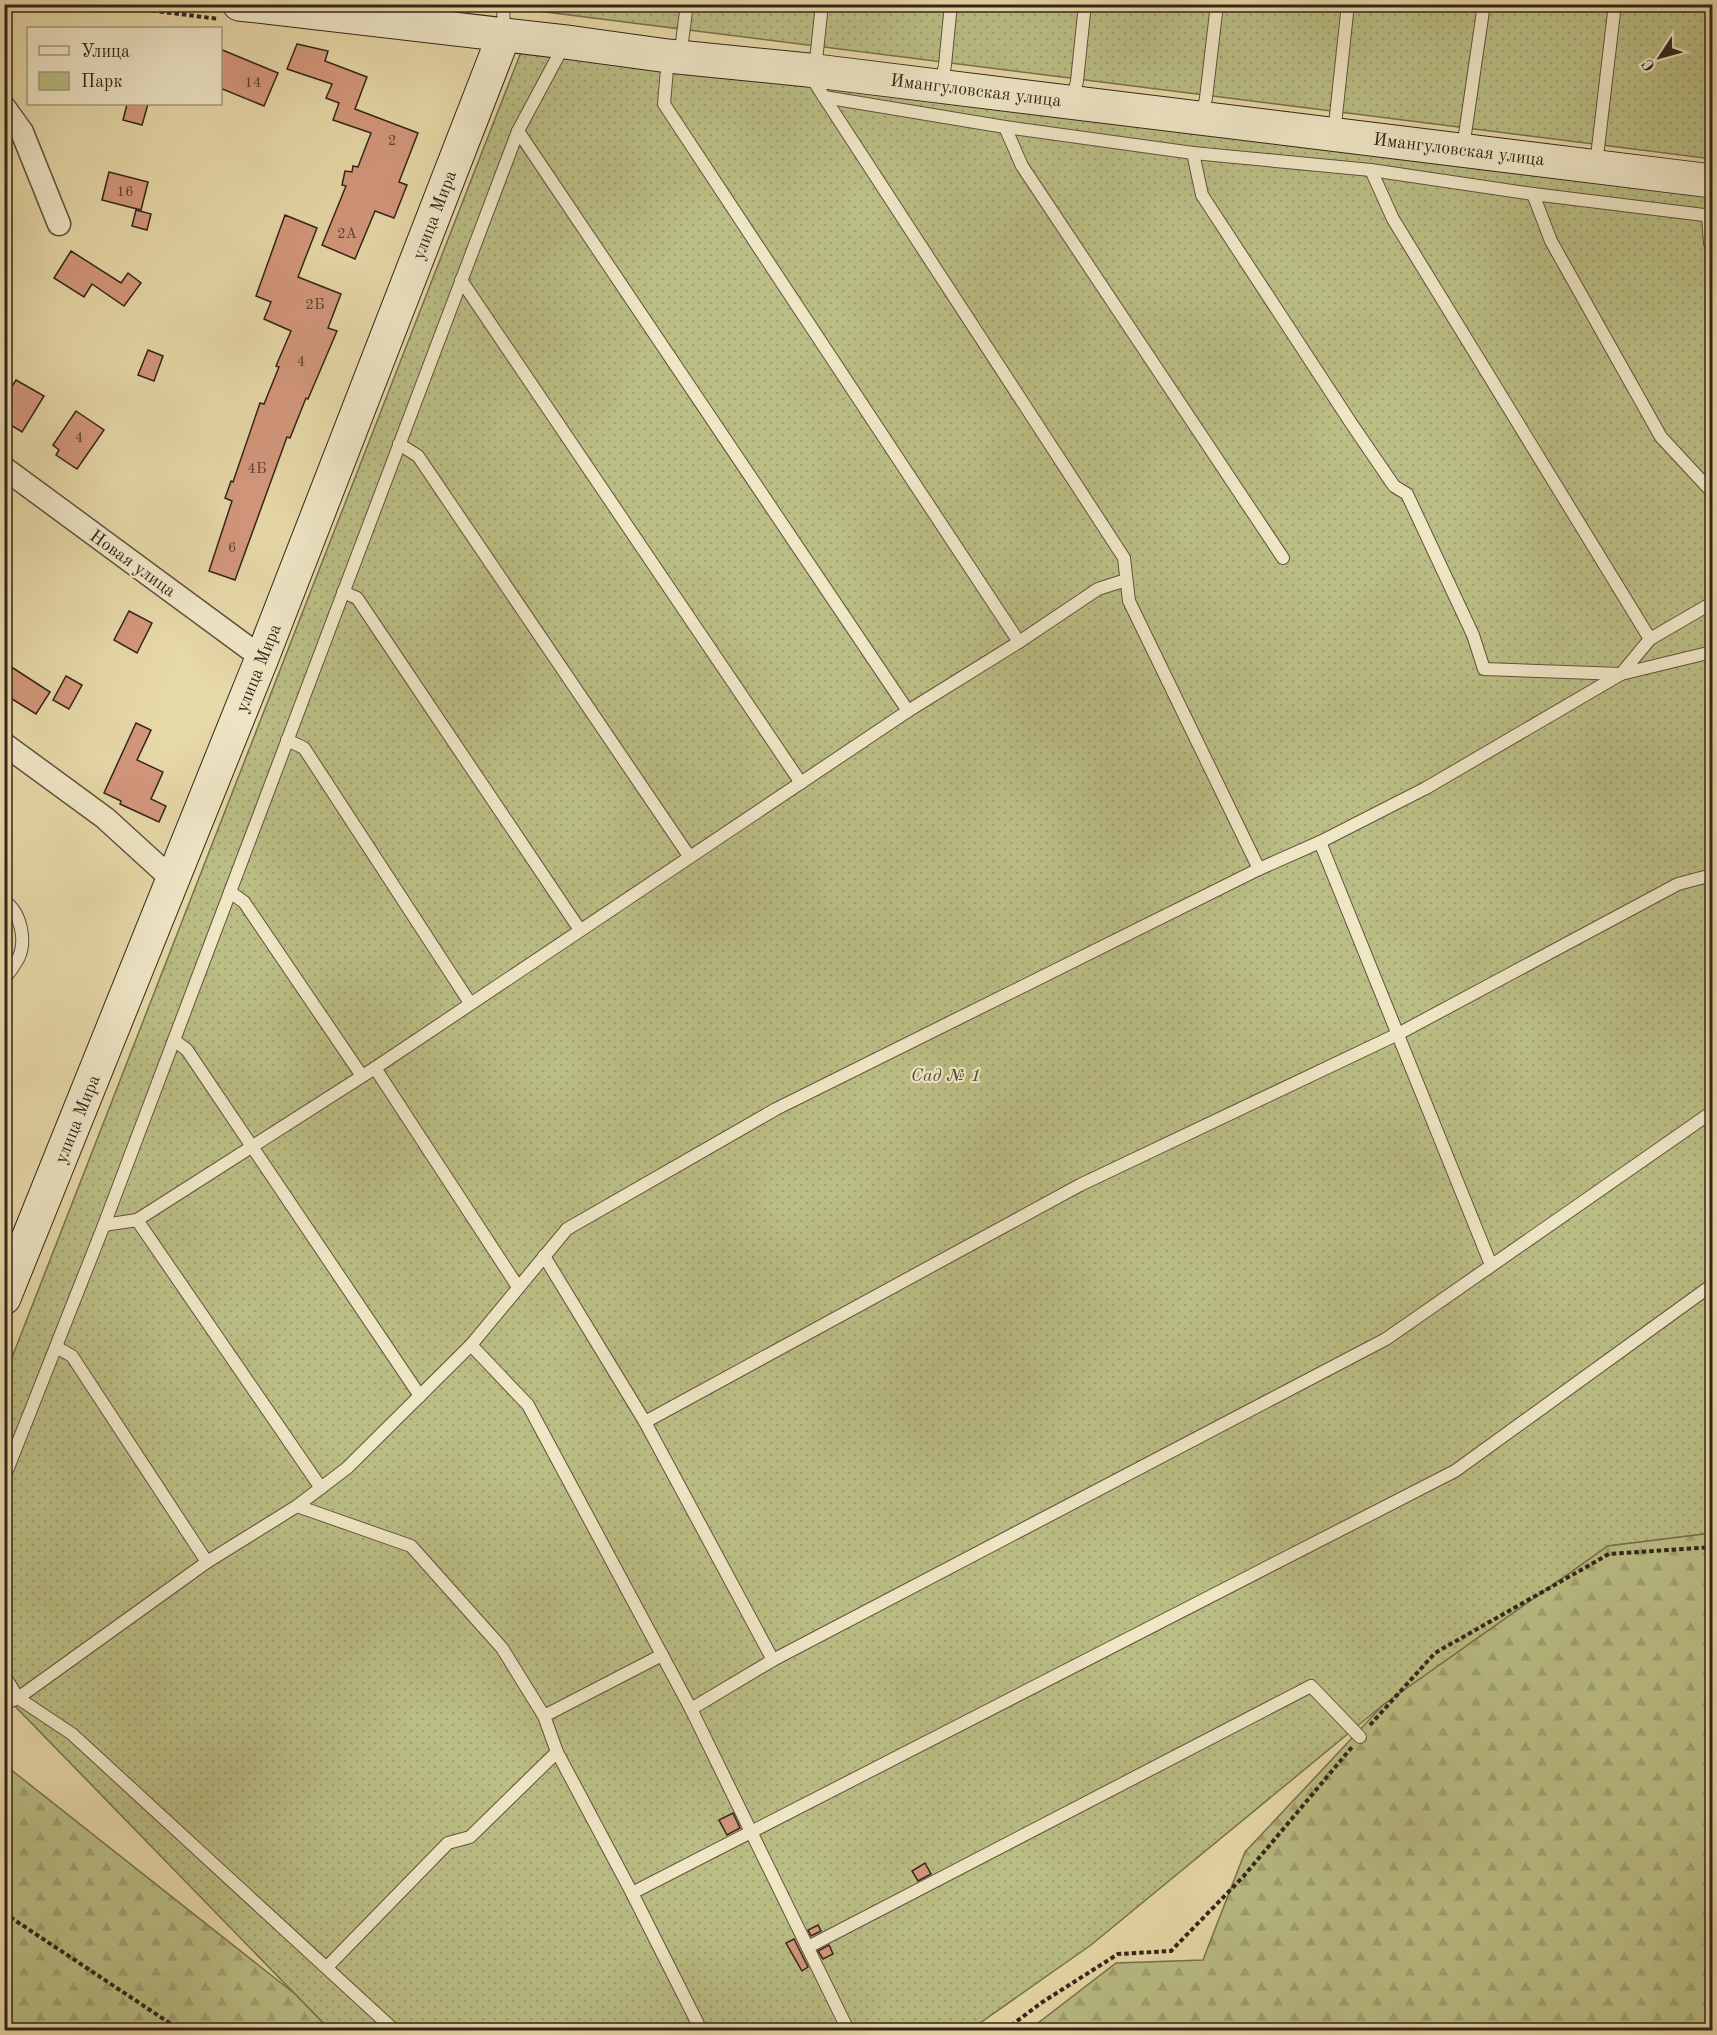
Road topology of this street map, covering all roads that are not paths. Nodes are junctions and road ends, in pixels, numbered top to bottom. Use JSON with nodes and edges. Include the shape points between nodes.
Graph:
{"nodes":[{"id":1,"x":239,"y":4,"type":"edge"},
{"id":2,"x":687,"y":4,"type":"edge"},
{"id":3,"x":822,"y":4,"type":"edge"},
{"id":4,"x":951,"y":4,"type":"edge"},
{"id":5,"x":1085,"y":4,"type":"edge"},
{"id":6,"x":1217,"y":4,"type":"edge"},
{"id":7,"x":1348,"y":4,"type":"edge"},
{"id":8,"x":1484,"y":4,"type":"edge"},
{"id":9,"x":1615,"y":4,"type":"edge"},
{"id":10,"x":324,"y":9,"type":"edge"},
{"id":11,"x":503,"y":20,"type":"edge"},
{"id":12,"x":566,"y":42,"type":"junction"},
{"id":13,"x":674,"y":57,"type":"junction"},
{"id":14,"x":816,"y":79,"type":"junction"},
{"id":15,"x":940,"y":86,"type":"junction"},
{"id":16,"x":1072,"y":102,"type":"junction"},
{"id":17,"x":4,"y":107,"type":"edge"},
{"id":18,"x":1202,"y":118,"type":"junction"},
{"id":19,"x":1005,"y":127,"type":"junction"},
{"id":20,"x":518,"y":131,"type":"junction"},
{"id":21,"x":1334,"y":134,"type":"junction"},
{"id":22,"x":1463,"y":149,"type":"junction"},
{"id":23,"x":1193,"y":153,"type":"junction"},
{"id":24,"x":1596,"y":166,"type":"junction"},
{"id":25,"x":1371,"y":170,"type":"junction"},
{"id":26,"x":1713,"y":181,"type":"edge"},
{"id":27,"x":1533,"y":194,"type":"junction"},
{"id":28,"x":1711,"y":216,"type":"edge"},
{"id":29,"x":59,"y":224,"type":"dead end"},
{"id":30,"x":1713,"y":247,"type":"edge"},
{"id":31,"x":461,"y":280,"type":"junction"},
{"id":32,"x":399,"y":444,"type":"junction"},
{"id":33,"x":4,"y":468,"type":"edge"},
{"id":34,"x":1713,"y":492,"type":"edge"},
{"id":35,"x":1282,"y":558,"type":"dead end"},
{"id":36,"x":1126,"y":580,"type":"junction"},
{"id":37,"x":343,"y":592,"type":"junction"},
{"id":38,"x":1713,"y":603,"type":"edge"},
{"id":39,"x":1650,"y":639,"type":"junction"},
{"id":40,"x":1019,"y":642,"type":"junction"},
{"id":41,"x":1713,"y":652,"type":"edge"},
{"id":42,"x":262,"y":658,"type":"junction"},
{"id":43,"x":1621,"y":674,"type":"junction"},
{"id":44,"x":908,"y":711,"type":"junction"},
{"id":45,"x":287,"y":740,"type":"junction"},
{"id":46,"x":4,"y":744,"type":"edge"},
{"id":47,"x":801,"y":783,"type":"junction"},
{"id":48,"x":1320,"y":842,"type":"junction"},
{"id":49,"x":689,"y":856,"type":"junction"},
{"id":50,"x":1259,"y":869,"type":"junction"},
{"id":51,"x":1713,"y":875,"type":"edge"},
{"id":52,"x":173,"y":880,"type":"junction"},
{"id":53,"x":230,"y":892,"type":"junction"},
{"id":54,"x":4,"y":902,"type":"edge"},
{"id":55,"x":580,"y":930,"type":"junction"},
{"id":56,"x":4,"y":979,"type":"edge"},
{"id":57,"x":470,"y":1004,"type":"junction"},
{"id":58,"x":1398,"y":1034,"type":"junction"},
{"id":59,"x":174,"y":1040,"type":"junction"},
{"id":60,"x":375,"y":1068,"type":"junction"},
{"id":61,"x":362,"y":1076,"type":"junction"},
{"id":62,"x":1713,"y":1112,"type":"edge"},
{"id":63,"x":252,"y":1147,"type":"junction"},
{"id":64,"x":137,"y":1220,"type":"junction"},
{"id":65,"x":104,"y":1225,"type":"junction"},
{"id":66,"x":14,"y":1249,"type":"edge"},
{"id":67,"x":544,"y":1256,"type":"junction"},
{"id":68,"x":1491,"y":1265,"type":"junction"},
{"id":69,"x":1713,"y":1285,"type":"edge"},
{"id":70,"x":518,"y":1287,"type":"junction"},
{"id":71,"x":4,"y":1298,"type":"edge"},
{"id":72,"x":471,"y":1345,"type":"junction"},
{"id":73,"x":56,"y":1347,"type":"junction"},
{"id":74,"x":420,"y":1396,"type":"junction"},
{"id":75,"x":645,"y":1422,"type":"junction"},
{"id":76,"x":4,"y":1478,"type":"edge"},
{"id":77,"x":321,"y":1488,"type":"junction"},
{"id":78,"x":297,"y":1506,"type":"junction"},
{"id":79,"x":207,"y":1562,"type":"junction"},
{"id":80,"x":662,"y":1655,"type":"junction"},
{"id":81,"x":772,"y":1660,"type":"junction"},
{"id":82,"x":4,"y":1675,"type":"edge"},
{"id":83,"x":18,"y":1698,"type":"junction"},
{"id":84,"x":4,"y":1704,"type":"edge"},
{"id":85,"x":691,"y":1709,"type":"junction"},
{"id":86,"x":544,"y":1716,"type":"junction"},
{"id":87,"x":1360,"y":1737,"type":"road end"},
{"id":88,"x":556,"y":1752,"type":"junction"},
{"id":89,"x":753,"y":1832,"type":"junction"},
{"id":90,"x":632,"y":1893,"type":"junction"},
{"id":91,"x":808,"y":1947,"type":"junction"},
{"id":92,"x":327,"y":1967,"type":"junction"},
{"id":93,"x":394,"y":2031,"type":"edge"},
{"id":94,"x":701,"y":2031,"type":"edge"},
{"id":95,"x":848,"y":2031,"type":"edge"}],
"edges":[{"from":1,"to":10,"type":"main road","name":"Имангуловская улица"},
{"from":2,"to":13,"type":"lane"},
{"from":3,"to":14,"type":"lane"},
{"from":4,"to":15,"type":"lane"},
{"from":5,"to":16,"type":"lane"},
{"from":6,"to":18,"type":"lane"},
{"from":7,"to":21,"type":"lane"},
{"from":8,"to":22,"type":"lane"},
{"from":9,"to":24,"type":"lane"},
{"from":10,"to":11,"type":"main road","name":"Имангуловская улица"},
{"from":11,"to":12,"type":"main road","name":"Имангуловская улица"},
{"from":11,"to":42,"type":"main road","name":"улица Мира"},
{"from":12,"to":13,"type":"main road","name":"Имангуловская улица"},
{"from":12,"to":20,"type":"lane"},
{"from":13,"to":14,"type":"main road","name":"Имангуловская улица"},
{"from":13,"to":40,"type":"lane","via":[[664,104]]},
{"from":14,"to":15,"type":"main road","name":"Имангуловская улица"},
{"from":14,"to":19,"type":"lane"},
{"from":14,"to":36,"type":"lane","via":[[1124,558]]},
{"from":15,"to":16,"type":"main road","name":"Имангуловская улица"},
{"from":16,"to":18,"type":"main road","name":"Имангуловская улица"},
{"from":17,"to":29,"type":"street","via":[[22,132]]},
{"from":18,"to":21,"type":"main road","name":"Имангуловская улица"},
{"from":19,"to":23,"type":"lane"},
{"from":19,"to":35,"type":"lane","via":[[1022,166]]},
{"from":20,"to":31,"type":"lane"},
{"from":20,"to":44,"type":"lane"},
{"from":21,"to":22,"type":"main road","name":"Имангуловская улица"},
{"from":22,"to":24,"type":"main road","name":"Имангуловская улица"},
{"from":23,"to":25,"type":"lane"},
{"from":23,"to":43,"type":"lane","via":[[1202,195],[1363,441],[1394,486],[1407,494],[1473,635],[1484,669]]},
{"from":24,"to":26,"type":"main road","name":"Имангуловская улица"},
{"from":25,"to":27,"type":"lane"},
{"from":25,"to":39,"type":"lane","via":[[1394,219]]},
{"from":27,"to":28,"type":"lane"},
{"from":27,"to":34,"type":"lane","via":[[1551,241],[1661,437]]},
{"from":28,"to":30,"type":"lane"},
{"from":31,"to":32,"type":"lane"},
{"from":31,"to":47,"type":"lane"},
{"from":32,"to":37,"type":"lane"},
{"from":32,"to":49,"type":"lane","via":[[418,456]]},
{"from":33,"to":42,"type":"street","name":"Новая улица"},
{"from":36,"to":40,"type":"lane","via":[[1098,589]]},
{"from":36,"to":50,"type":"lane","via":[[1129,601]]},
{"from":37,"to":45,"type":"lane"},
{"from":37,"to":55,"type":"lane","via":[[357,598]]},
{"from":38,"to":39,"type":"lane"},
{"from":39,"to":43,"type":"lane"},
{"from":40,"to":44,"type":"lane"},
{"from":41,"to":43,"type":"lane"},
{"from":42,"to":52,"type":"main road","name":"улица Мира"},
{"from":43,"to":48,"type":"lane","via":[[1426,788]]},
{"from":44,"to":47,"type":"lane"},
{"from":45,"to":53,"type":"lane"},
{"from":45,"to":57,"type":"lane","via":[[304,748]]},
{"from":46,"to":52,"type":"street","via":[[105,818]]},
{"from":47,"to":49,"type":"lane"},
{"from":48,"to":50,"type":"lane"},
{"from":48,"to":58,"type":"lane"},
{"from":49,"to":55,"type":"lane"},
{"from":50,"to":67,"type":"lane","via":[[776,1108],[567,1229]]},
{"from":51,"to":58,"type":"lane","via":[[1678,884]]},
{"from":52,"to":66,"type":"main road","name":"улица Мира"},
{"from":53,"to":59,"type":"lane"},
{"from":53,"to":61,"type":"lane","via":[[244,902]]},
{"from":54,"to":56,"type":"lane","via":[[10,905],[22,928],[19,957]]},
{"from":55,"to":57,"type":"lane"},
{"from":57,"to":60,"type":"lane"},
{"from":58,"to":68,"type":"lane"},
{"from":58,"to":75,"type":"lane","via":[[1080,1185]]},
{"from":59,"to":63,"type":"lane","via":[[187,1050]]},
{"from":59,"to":65,"type":"lane"},
{"from":60,"to":61,"type":"lane"},
{"from":60,"to":70,"type":"lane"},
{"from":61,"to":63,"type":"lane"},
{"from":62,"to":68,"type":"lane"},
{"from":63,"to":64,"type":"lane"},
{"from":63,"to":74,"type":"lane"},
{"from":64,"to":65,"type":"lane"},
{"from":64,"to":77,"type":"lane"},
{"from":65,"to":73,"type":"lane"},
{"from":66,"to":71,"type":"main road","name":"улица Мира"},
{"from":67,"to":70,"type":"lane"},
{"from":67,"to":75,"type":"lane"},
{"from":68,"to":81,"type":"lane","via":[[1386,1339]]},
{"from":69,"to":89,"type":"lane","via":[[1455,1471]]},
{"from":70,"to":72,"type":"lane"},
{"from":72,"to":74,"type":"lane"},
{"from":72,"to":80,"type":"lane","via":[[528,1405]]},
{"from":73,"to":76,"type":"lane"},
{"from":73,"to":79,"type":"lane","via":[[72,1356]]},
{"from":74,"to":77,"type":"lane","via":[[347,1468]]},
{"from":75,"to":81,"type":"lane"},
{"from":77,"to":78,"type":"lane"},
{"from":78,"to":79,"type":"lane"},
{"from":78,"to":86,"type":"lane","via":[[411,1546],[502,1648]]},
{"from":79,"to":83,"type":"lane"},
{"from":80,"to":85,"type":"lane"},
{"from":80,"to":86,"type":"lane"},
{"from":81,"to":85,"type":"lane"},
{"from":82,"to":83,"type":"lane"},
{"from":83,"to":84,"type":"lane"},
{"from":83,"to":92,"type":"lane","via":[[72,1734]]},
{"from":85,"to":89,"type":"lane"},
{"from":86,"to":88,"type":"lane"},
{"from":87,"to":91,"type":"lane","via":[[1311,1686]]},
{"from":88,"to":90,"type":"lane"},
{"from":88,"to":92,"type":"lane","via":[[470,1837],[448,1843]]},
{"from":89,"to":90,"type":"lane"},
{"from":89,"to":91,"type":"lane"},
{"from":90,"to":94,"type":"lane"},
{"from":91,"to":95,"type":"lane"},
{"from":92,"to":93,"type":"lane"}]}
